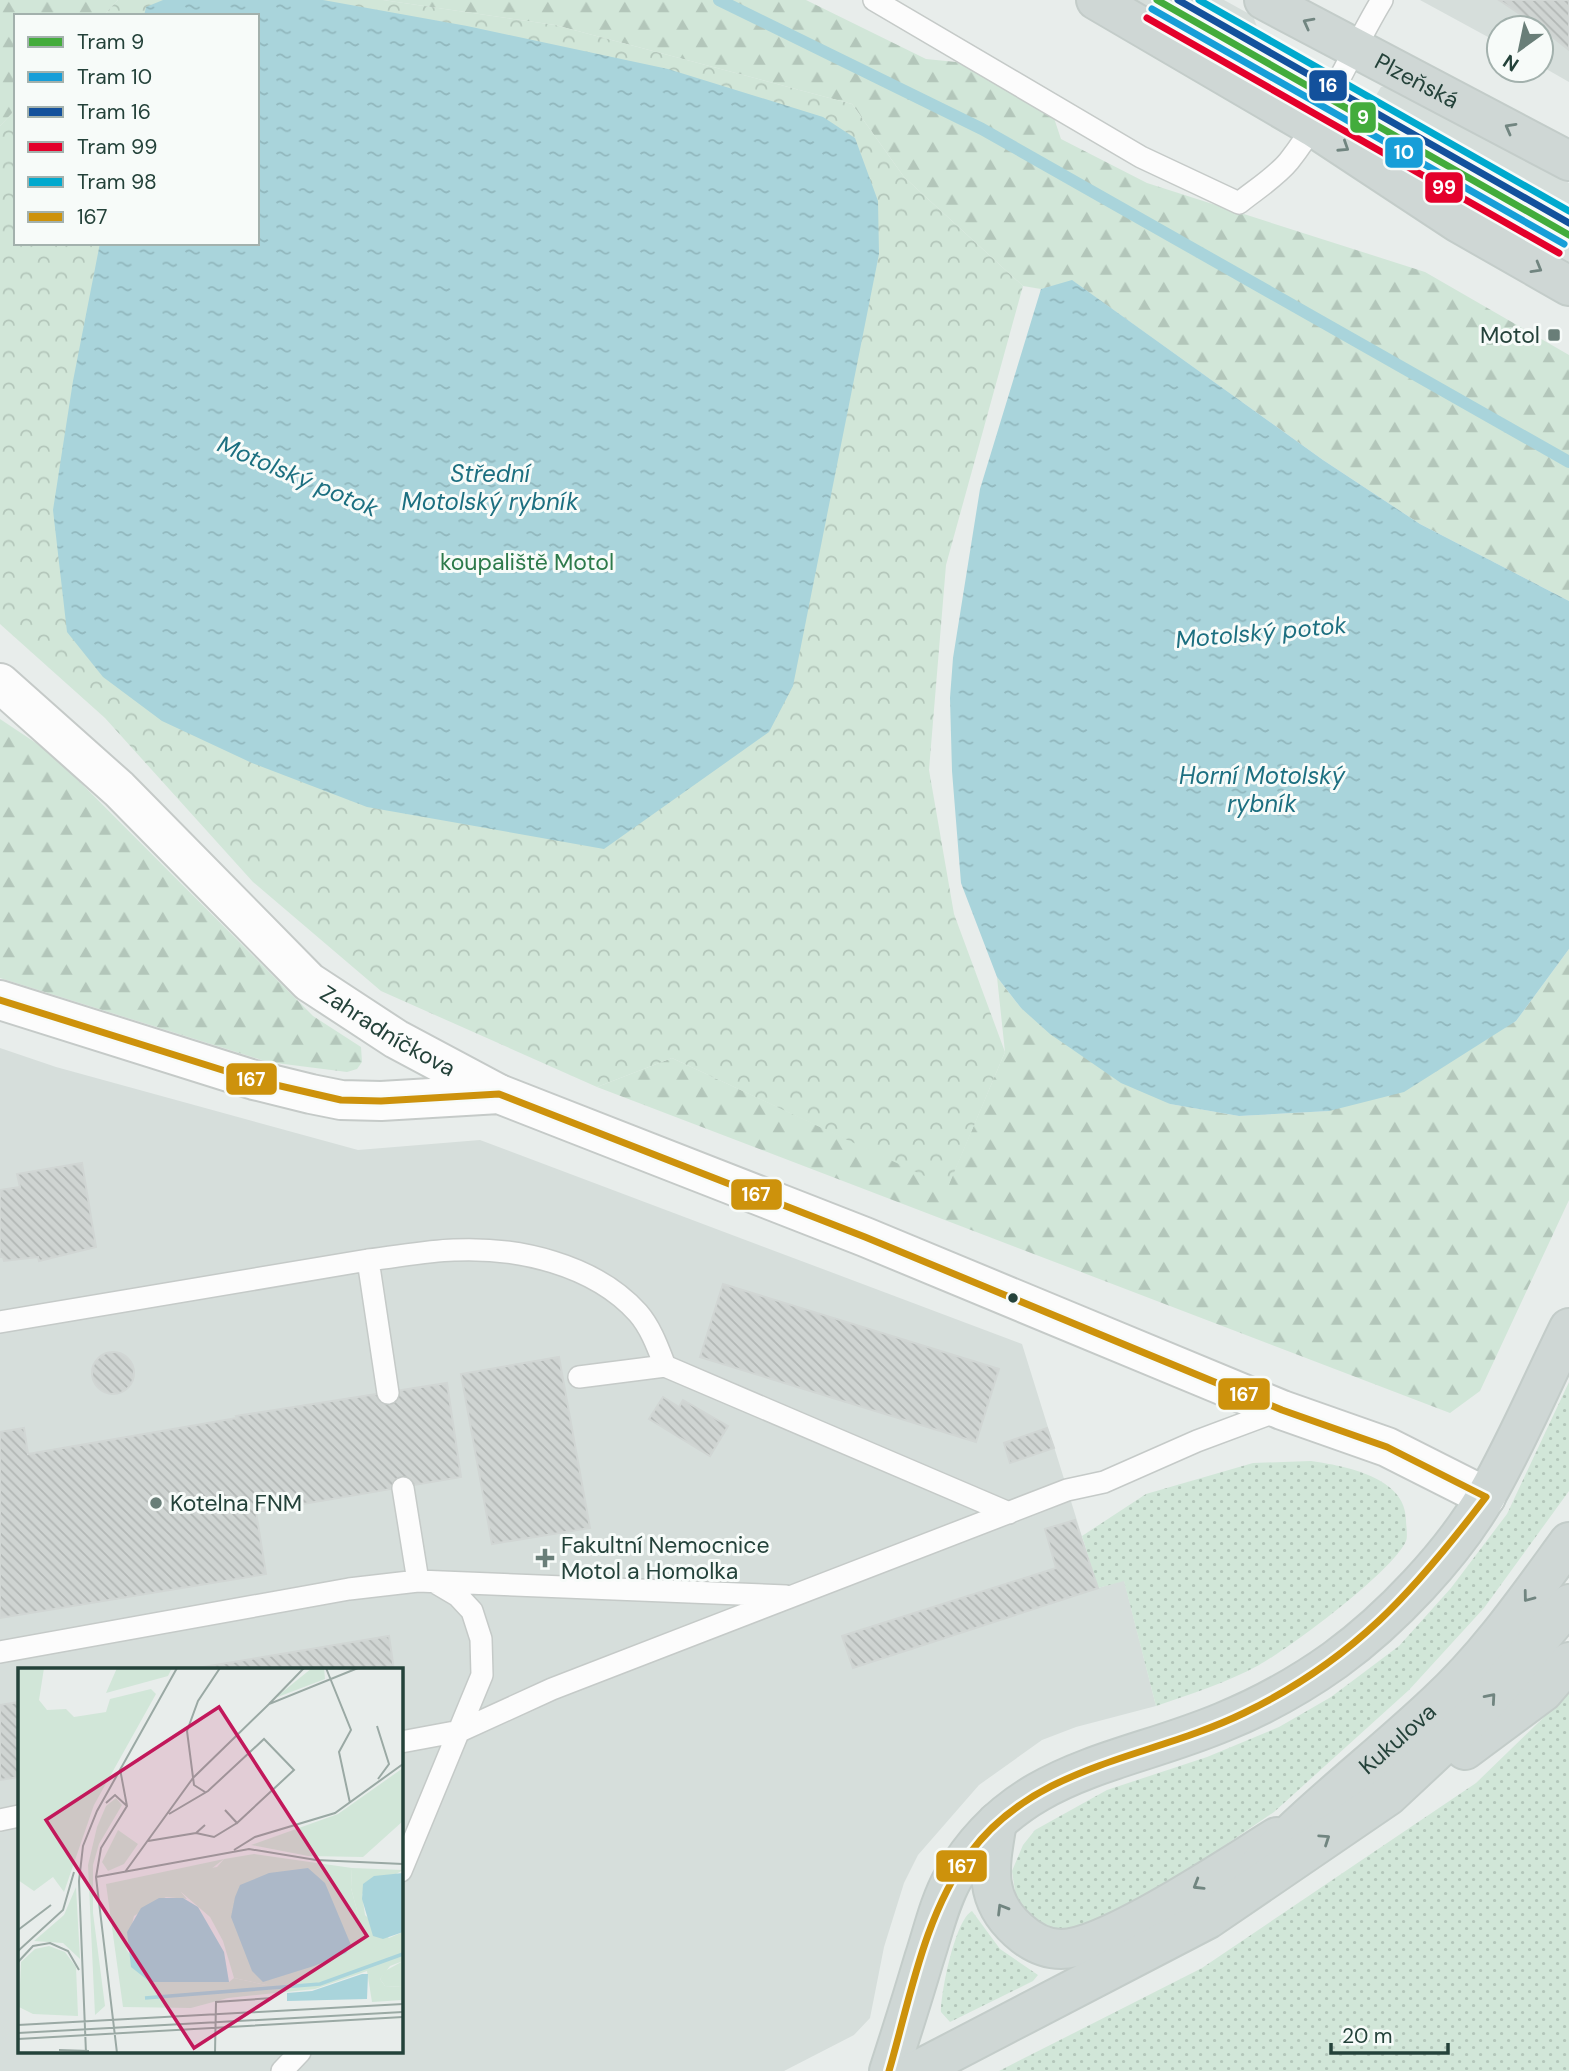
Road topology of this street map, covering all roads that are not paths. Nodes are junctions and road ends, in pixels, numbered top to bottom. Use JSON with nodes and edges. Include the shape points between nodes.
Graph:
{"nodes":[{"id":1,"x":874,"y":0,"type":"edge"},
{"id":2,"x":1096,"y":0,"type":"edge"},
{"id":3,"x":1264,"y":0,"type":"edge"},
{"id":4,"x":1382,"y":0,"type":"edge"},
{"id":5,"x":1353,"y":47,"type":"junction"},
{"id":6,"x":1313,"y":127,"type":"junction"},
{"id":7,"x":1569,"y":161,"type":"edge"},
{"id":8,"x":1569,"y":286,"type":"edge"},
{"id":9,"x":0,"y":683,"type":"edge"},
{"id":10,"x":0,"y":1000,"type":"edge"},
{"id":11,"x":499,"y":1094,"type":"junction"},
{"id":12,"x":368,"y":1260,"type":"junction"},
{"id":13,"x":0,"y":1322,"type":"edge"},
{"id":14,"x":1569,"y":1328,"type":"edge"},
{"id":15,"x":665,"y":1366,"type":"junction"},
{"id":16,"x":579,"y":1377,"type":"dead end"},
{"id":17,"x":388,"y":1393,"type":"dead end"},
{"id":18,"x":1282,"y":1410,"type":"junction"},
{"id":19,"x":403,"y":1488,"type":"dead end"},
{"id":20,"x":1486,"y":1497,"type":"junction"},
{"id":21,"x":1009,"y":1513,"type":"junction"},
{"id":22,"x":1569,"y":1542,"type":"edge"},
{"id":23,"x":426,"y":1581,"type":"junction"},
{"id":24,"x":795,"y":1596,"type":"junction"},
{"id":25,"x":1569,"y":1604,"type":"edge"},
{"id":26,"x":0,"y":1652,"type":"edge"},
{"id":27,"x":1569,"y":1662,"type":"edge"},
{"id":28,"x":460,"y":1731,"type":"junction"},
{"id":29,"x":402,"y":1742,"type":"edge"},
{"id":30,"x":1388,"y":1796,"type":"junction"},
{"id":31,"x":18,"y":1816,"type":"edge"},
{"id":32,"x":0,"y":1819,"type":"edge"},
{"id":33,"x":997,"y":1822,"type":"junction"},
{"id":34,"x":1298,"y":1824,"type":"junction"},
{"id":35,"x":402,"y":1869,"type":"edge"},
{"id":36,"x":1208,"y":1919,"type":"junction"},
{"id":37,"x":298,"y":2054,"type":"edge"},
{"id":38,"x":282,"y":2071,"type":"edge"},
{"id":39,"x":889,"y":2071,"type":"edge"},
{"id":40,"x":916,"y":2071,"type":"edge"}],
"edges":[{"from":1,"to":6,"type":"lane","via":[[1141,157],[1239,203],[1288,163]]},
{"from":2,"to":6,"type":"main road"},
{"from":5,"to":3,"type":"main road","name":"Plzeňská","one_way":true},
{"from":4,"to":5,"type":"lane"},
{"from":5,"to":6,"type":"lane"},
{"from":7,"to":5,"type":"main road","name":"Plzeňská","one_way":true},
{"from":6,"to":8,"type":"main road","one_way":true,"via":[[1457,222]]},
{"from":9,"to":11,"type":"street","name":"Zahradníčkova","via":[[119,789],[309,982],[396,1039]]},
{"from":10,"to":11,"type":"street","via":[[254,1080],[341,1100]]},
{"from":11,"to":18,"type":"street","name":"Zahradníčkova","via":[[877,1242]]},
{"from":12,"to":13,"type":"lane"},
{"from":12,"to":15,"type":"lane","via":[[455,1250],[518,1254],[565,1265],[601,1284],[638,1313]]},
{"from":12,"to":17,"type":"lane"},
{"from":14,"to":20,"type":"main road"},
{"from":15,"to":16,"type":"lane"},
{"from":15,"to":21,"type":"lane"},
{"from":18,"to":20,"type":"street","name":"Zahradníčkova","via":[[1387,1447]]},
{"from":18,"to":21,"type":"lane","via":[[1104,1482],[1068,1490]]},
{"from":19,"to":23,"type":"lane"},
{"from":20,"to":33,"type":"main road","via":[[1440,1559],[1389,1616],[1325,1666],[1285,1692],[1222,1722],[1055,1782],[1027,1797]]},
{"from":21,"to":24,"type":"lane"},
{"from":22,"to":34,"type":"main road","name":"Kukulova","one_way":true,"via":[[1485,1652],[1448,1692]]},
{"from":23,"to":24,"type":"lane"},
{"from":23,"to":26,"type":"lane","via":[[349,1588]]},
{"from":23,"to":28,"type":"lane","via":[[458,1596],[472,1611],[481,1639],[482,1675]]},
{"from":24,"to":28,"type":"lane","via":[[552,1689]]},
{"from":30,"to":25,"type":"main road","name":"Kukulova","one_way":true,"via":[[1479,1712]]},
{"from":27,"to":30,"type":"main road","via":[[1543,1692],[1483,1739]]},
{"from":28,"to":29,"type":"lane"},
{"from":28,"to":35,"type":"lane"},
{"from":36,"to":30,"type":"main road","name":"Kukulova","one_way":true},
{"from":31,"to":32,"type":"lane"},
{"from":34,"to":33,"type":"main road","one_way":true,"via":[[1124,1926],[1062,1950],[1028,1940],[1000,1908],[989,1873]]},
{"from":33,"to":39,"type":"main road","via":[[971,1851],[943,1897]]},
{"from":34,"to":36,"type":"main road","name":"Kukulova"},
{"from":36,"to":40,"type":"main road","name":"Kukulova"},
{"from":37,"to":38,"type":"lane"}]}
